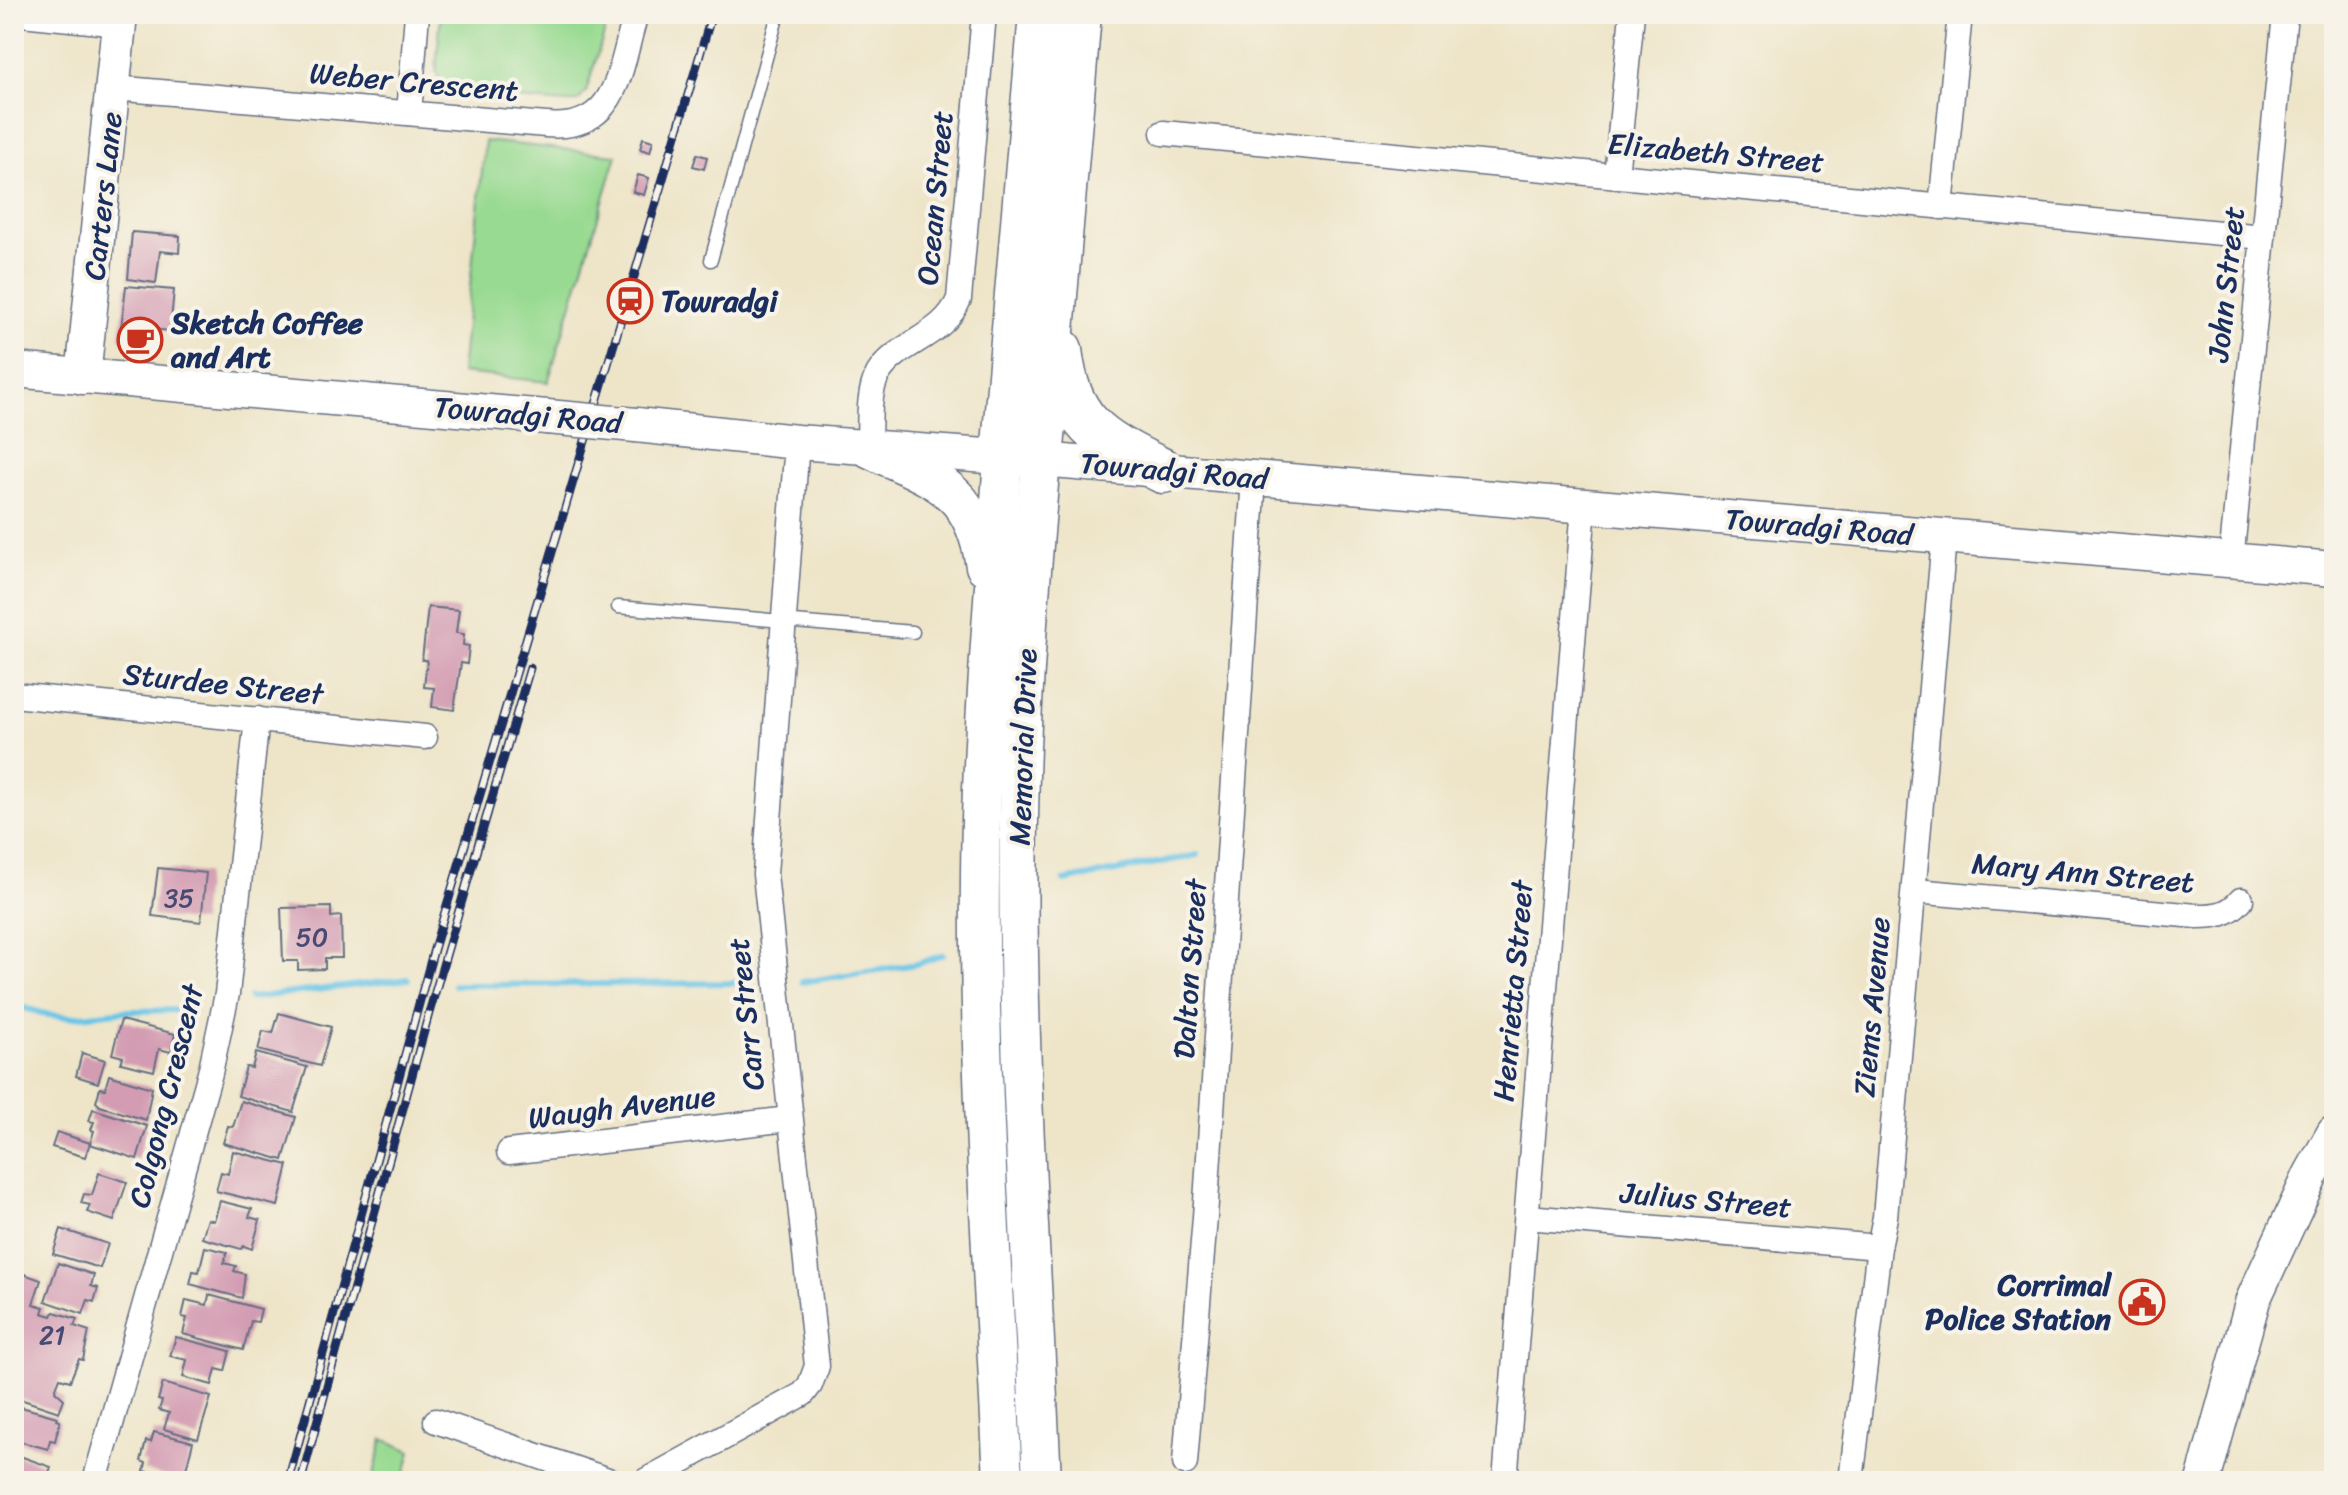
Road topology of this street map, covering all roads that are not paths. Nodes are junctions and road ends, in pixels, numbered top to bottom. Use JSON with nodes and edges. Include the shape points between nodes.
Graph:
{"nodes":[{"id":1,"x":22,"y":14,"type":"edge"},
{"id":2,"x":417,"y":14,"type":"edge"},
{"id":3,"x":636,"y":14,"type":"edge"},
{"id":4,"x":778,"y":14,"type":"edge"},
{"id":5,"x":984,"y":14,"type":"edge"},
{"id":6,"x":1041,"y":14,"type":"edge"},
{"id":7,"x":1079,"y":14,"type":"edge"},
{"id":8,"x":1632,"y":14,"type":"edge"},
{"id":9,"x":1960,"y":14,"type":"edge"},
{"id":10,"x":2285,"y":14,"type":"edge"},
{"id":11,"x":120,"y":19,"type":"edge"},
{"id":12,"x":114,"y":88,"type":"junction"},
{"id":13,"x":409,"y":113,"type":"junction"},
{"id":14,"x":1163,"y":133,"type":"dead end"},
{"id":15,"x":1616,"y":176,"type":"junction"},
{"id":16,"x":1941,"y":207,"type":"junction"},
{"id":17,"x":2263,"y":237,"type":"junction"},
{"id":18,"x":711,"y":260,"type":"dead end"},
{"id":19,"x":1055,"y":288,"type":"junction"},
{"id":20,"x":14,"y":370,"type":"edge"},
{"id":21,"x":83,"y":377,"type":"junction"},
{"id":22,"x":797,"y":442,"type":"junction"},
{"id":23,"x":869,"y":448,"type":"junction"},
{"id":24,"x":1022,"y":458,"type":"junction"},
{"id":25,"x":1163,"y":471,"type":"junction"},
{"id":26,"x":1254,"y":478,"type":"junction"},
{"id":27,"x":1584,"y":506,"type":"junction"},
{"id":28,"x":1944,"y":538,"type":"junction"},
{"id":29,"x":2231,"y":561,"type":"junction"},
{"id":30,"x":2334,"y":569,"type":"edge"},
{"id":31,"x":618,"y":607,"type":"dead end"},
{"id":32,"x":783,"y":621,"type":"junction"},
{"id":33,"x":913,"y":632,"type":"dead end"},
{"id":34,"x":990,"y":637,"type":"junction"},
{"id":35,"x":14,"y":695,"type":"edge"},
{"id":36,"x":257,"y":719,"type":"junction"},
{"id":37,"x":425,"y":737,"type":"dead end"},
{"id":38,"x":1915,"y":891,"type":"junction"},
{"id":39,"x":2241,"y":900,"type":"dead end"},
{"id":40,"x":789,"y":1119,"type":"junction"},
{"id":41,"x":2334,"y":1133,"type":"edge"},
{"id":42,"x":509,"y":1152,"type":"dead end"},
{"id":43,"x":1527,"y":1217,"type":"junction"},
{"id":44,"x":1879,"y":1247,"type":"junction"},
{"id":45,"x":436,"y":1421,"type":"dead end"},
{"id":46,"x":1185,"y":1463,"type":"dead end"},
{"id":47,"x":95,"y":1481,"type":"edge"},
{"id":48,"x":611,"y":1481,"type":"edge"},
{"id":49,"x":645,"y":1481,"type":"edge"},
{"id":50,"x":1003,"y":1481,"type":"edge"},
{"id":51,"x":1042,"y":1481,"type":"edge"},
{"id":52,"x":1505,"y":1481,"type":"edge"},
{"id":53,"x":1851,"y":1481,"type":"edge"},
{"id":54,"x":2203,"y":1481,"type":"edge"}],
"edges":[{"from":1,"to":11,"type":"street"},
{"from":2,"to":13,"type":"street"},
{"from":3,"to":13,"type":"street","name":"Weber Crescent","via":[[612,93],[588,120],[561,126]]},
{"from":4,"to":18,"type":"lane"},
{"from":5,"to":23,"type":"street","name":"Ocean Street","via":[[959,299],[941,325],[879,373],[872,395]]},
{"from":6,"to":24,"type":"highway","name":"Memorial Drive"},
{"from":7,"to":19,"type":"highway","name":"Memorial Drive"},
{"from":8,"to":15,"type":"street"},
{"from":9,"to":16,"type":"street"},
{"from":10,"to":17,"type":"street","name":"John Street"},
{"from":11,"to":12,"type":"main road","name":"Carters Lane"},
{"from":12,"to":13,"type":"street","name":"Weber Crescent"},
{"from":12,"to":21,"type":"main road","name":"Carters Lane"},
{"from":14,"to":15,"type":"street","name":"Elizabeth Street"},
{"from":15,"to":16,"type":"street","name":"Elizabeth Street"},
{"from":16,"to":17,"type":"street","name":"Elizabeth Street"},
{"from":17,"to":29,"type":"street","name":"John Street"},
{"from":19,"to":24,"type":"highway","name":"Memorial Drive"},
{"from":19,"to":25,"type":"highway","via":[[1062,366],[1075,405],[1106,440]]},
{"from":20,"to":21,"type":"main road","name":"Towradgi Road"},
{"from":21,"to":22,"type":"main road","name":"Towradgi Road","bridge":true},
{"from":22,"to":23,"type":"main road","name":"Towradgi Road"},
{"from":22,"to":32,"type":"street","name":"Carr Street"},
{"from":23,"to":24,"type":"main road","name":"Towradgi Road"},
{"from":23,"to":34,"type":"main road","via":[[952,491],[970,513],[982,543]]},
{"from":24,"to":25,"type":"main road","name":"Towradgi Road"},
{"from":24,"to":34,"type":"main road","name":"Memorial Drive"},
{"from":24,"to":51,"type":"main road","name":"Memorial Drive","via":[[1025,664],[1019,885]]},
{"from":25,"to":26,"type":"main road","name":"Towradgi Road"},
{"from":26,"to":27,"type":"main road","name":"Towradgi Road"},
{"from":26,"to":46,"type":"street","name":"Dalton Street"},
{"from":27,"to":28,"type":"main road","name":"Towradgi Road"},
{"from":27,"to":43,"type":"street","name":"Henrietta Street"},
{"from":28,"to":29,"type":"main road","name":"Towradgi Road"},
{"from":28,"to":38,"type":"street","name":"Ziems Avenue"},
{"from":29,"to":30,"type":"main road","name":"Towradgi Road"},
{"from":31,"to":32,"type":"lane"},
{"from":32,"to":33,"type":"lane"},
{"from":32,"to":40,"type":"street","name":"Carr Street","via":[[765,874]]},
{"from":34,"to":50,"type":"main road","name":"Memorial Drive","via":[[981,964]]},
{"from":35,"to":36,"type":"street","name":"Sturdee Street"},
{"from":36,"to":37,"type":"street","name":"Sturdee Street"},
{"from":36,"to":47,"type":"street","name":"Colgong Crescent","via":[[227,994],[206,1087]]},
{"from":38,"to":39,"type":"street","name":"Mary Ann Street","via":[[2197,916],[2224,914]]},
{"from":38,"to":44,"type":"street","name":"Ziems Avenue"},
{"from":40,"to":42,"type":"street","name":"Waugh Avenue"},
{"from":40,"to":49,"type":"street","name":"Carr Street","via":[[816,1343],[814,1376],[803,1394]]},
{"from":41,"to":54,"type":"main road","via":[[2253,1300]]},
{"from":43,"to":44,"type":"street","name":"Julius Street"},
{"from":43,"to":52,"type":"street","name":"Henrietta Street"},
{"from":44,"to":53,"type":"street","name":"Ziems Avenue"},
{"from":45,"to":48,"type":"street"}]}
